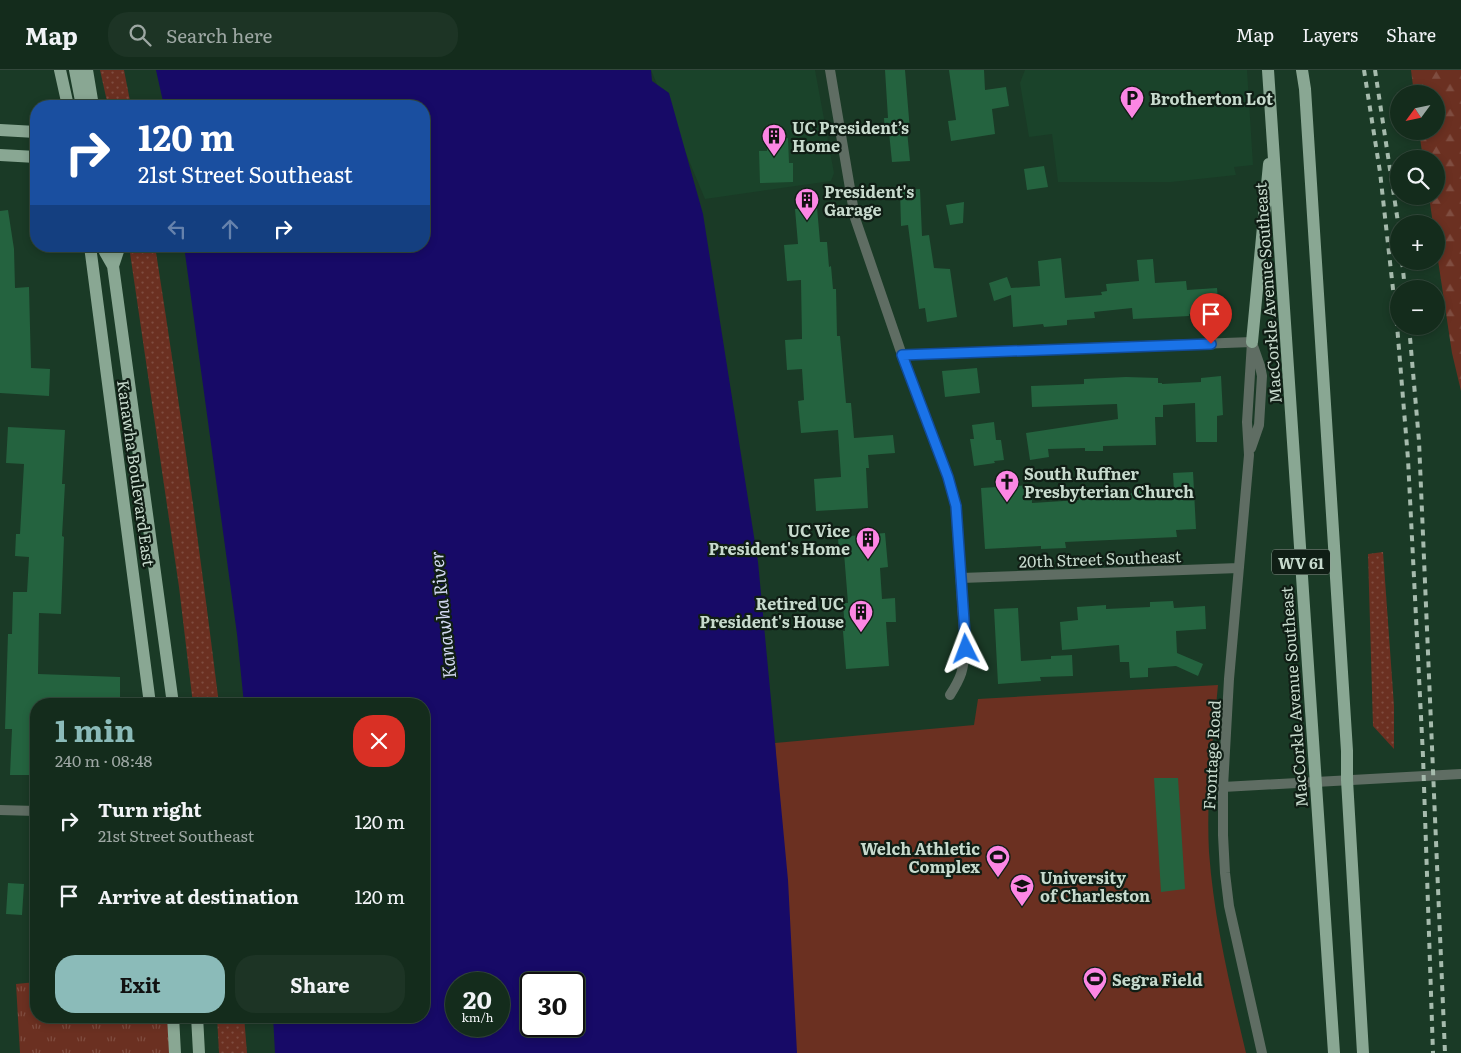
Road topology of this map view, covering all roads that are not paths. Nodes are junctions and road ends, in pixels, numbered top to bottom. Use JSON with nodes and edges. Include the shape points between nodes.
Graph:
{"nodes":[{"id":1,"x":60,"y":70,"type":"edge"},
{"id":2,"x":75,"y":70,"type":"edge"},
{"id":3,"x":86,"y":70,"type":"edge"},
{"id":4,"x":830,"y":70,"type":"edge"},
{"id":5,"x":1268,"y":70,"type":"edge"},
{"id":6,"x":1302,"y":70,"type":"edge"},
{"id":7,"x":67,"y":100,"type":"edge"},
{"id":8,"x":81,"y":100,"type":"edge"},
{"id":9,"x":92,"y":100,"type":"edge"},
{"id":10,"x":1273,"y":124,"type":"junction"},
{"id":11,"x":0,"y":130,"type":"edge"},
{"id":12,"x":30,"y":132,"type":"edge"},
{"id":13,"x":0,"y":155,"type":"edge"},
{"id":14,"x":30,"y":157,"type":"edge"},
{"id":15,"x":91,"y":252,"type":"edge"},
{"id":16,"x":106,"y":252,"type":"edge"},
{"id":17,"x":118,"y":252,"type":"edge"},
{"id":18,"x":113,"y":266,"type":"junction"},
{"id":19,"x":1252,"y":342,"type":"junction"},
{"id":20,"x":902,"y":355,"type":"junction"},
{"id":21,"x":1239,"y":568,"type":"junction"},
{"id":22,"x":961,"y":578,"type":"junction"},
{"id":23,"x":950,"y":695,"type":"dead end"},
{"id":24,"x":149,"y":698,"type":"edge"},
{"id":25,"x":172,"y":698,"type":"edge"},
{"id":26,"x":1461,"y":774,"type":"edge"},
{"id":27,"x":1348,"y":780,"type":"junction"},
{"id":28,"x":1315,"y":782,"type":"junction"},
{"id":29,"x":1223,"y":788,"type":"junction"},
{"id":30,"x":0,"y":810,"type":"edge"},
{"id":31,"x":30,"y":811,"type":"edge"},
{"id":32,"x":173,"y":1023,"type":"edge"},
{"id":33,"x":197,"y":1023,"type":"edge"},
{"id":34,"x":175,"y":1053,"type":"edge"},
{"id":35,"x":199,"y":1053,"type":"edge"},
{"id":36,"x":1262,"y":1053,"type":"edge"},
{"id":37,"x":1334,"y":1053,"type":"edge"},
{"id":38,"x":1363,"y":1053,"type":"edge"}],
"edges":[{"from":1,"to":7,"type":"main road"},
{"from":2,"to":8,"type":"main road"},
{"from":3,"to":9,"type":"main road"},
{"from":4,"to":20,"type":"street","via":[[856,218]]},
{"from":5,"to":10,"type":"main road","name":"MacCorkle Avenue Southeast","number":"WV 61"},
{"from":6,"to":27,"type":"main road","number":"WV 61"},
{"from":10,"to":19,"type":"main road"},
{"from":10,"to":28,"type":"main road","name":"MacCorkle Avenue Southeast","number":"WV 61"},
{"from":11,"to":12,"type":"main road"},
{"from":13,"to":14,"type":"main road"},
{"from":15,"to":24,"type":"main road","name":"Kanawha Boulevard East"},
{"from":16,"to":18,"type":"main road","name":"Kanawha Boulevard East"},
{"from":17,"to":18,"type":"main road","name":"Kanawha Boulevard East"},
{"from":18,"to":25,"type":"main road","name":"Kanawha Boulevard East"},
{"from":19,"to":20,"type":"street"},
{"from":19,"to":21,"type":"street","name":"Frontage Road","via":[[1247,422],[1249,455]]},
{"from":20,"to":22,"type":"street","via":[[956,506]]},
{"from":21,"to":22,"type":"street","name":"20th Street Southeast"},
{"from":21,"to":29,"type":"street","name":"Frontage Road"},
{"from":22,"to":23,"type":"street","via":[[966,649],[963,670]]},
{"from":26,"to":27,"type":"street"},
{"from":27,"to":28,"type":"street"},
{"from":27,"to":38,"type":"main road","number":"WV 61"},
{"from":28,"to":29,"type":"street"},
{"from":28,"to":37,"type":"main road","name":"MacCorkle Avenue Southeast","number":"WV 61"},
{"from":29,"to":36,"type":"street","name":"Frontage Road","via":[[1224,873],[1228,906]]},
{"from":30,"to":31,"type":"street"},
{"from":32,"to":34,"type":"main road"},
{"from":33,"to":35,"type":"main road"}]}
